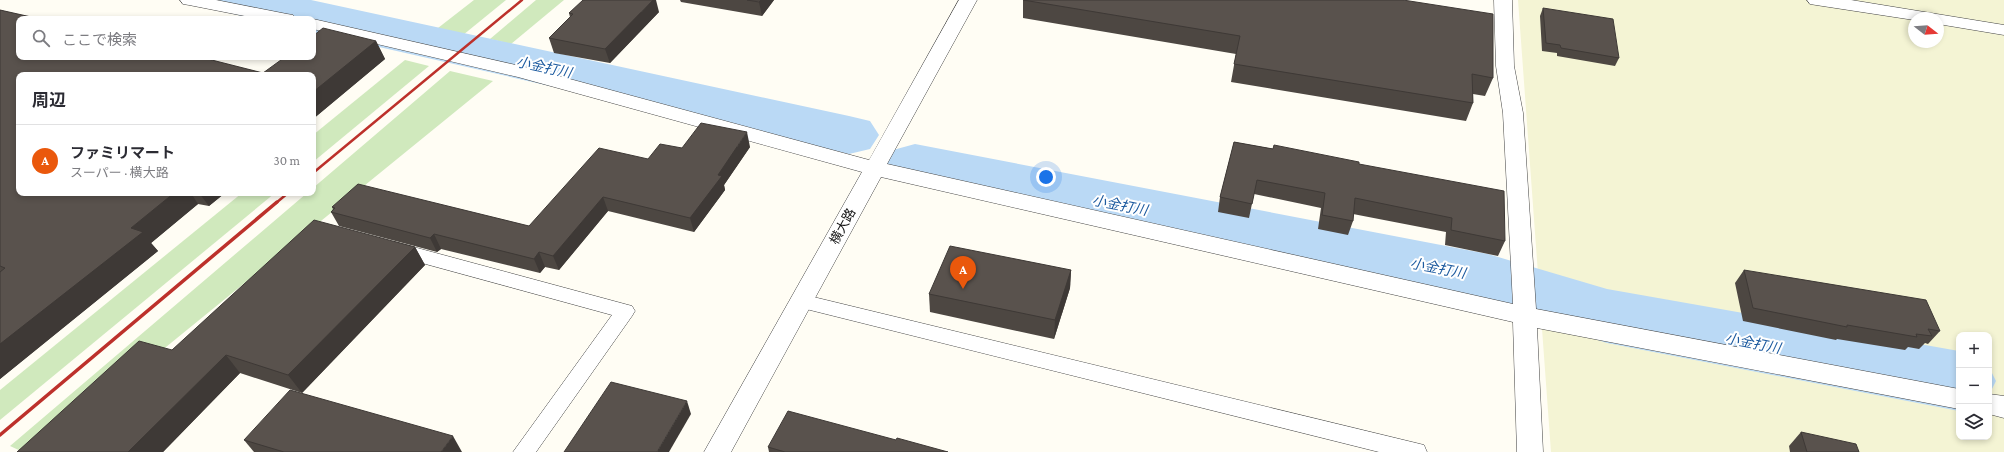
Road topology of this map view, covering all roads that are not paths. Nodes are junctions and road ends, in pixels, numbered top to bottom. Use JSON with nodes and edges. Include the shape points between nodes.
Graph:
{"nodes":[{"id":1,"x":189,"y":0,"type":"edge"},
{"id":2,"x":968,"y":0,"type":"edge"},
{"id":3,"x":1503,"y":0,"type":"edge"},
{"id":4,"x":1816,"y":0,"type":"edge"},
{"id":5,"x":1908,"y":14,"type":"edge"},
{"id":6,"x":272,"y":16,"type":"edge"},
{"id":7,"x":1944,"y":19,"type":"edge"},
{"id":8,"x":316,"y":25,"type":"edge"},
{"id":9,"x":2004,"y":30,"type":"edge"},
{"id":10,"x":874,"y":168,"type":"junction"},
{"id":11,"x":379,"y":245,"type":"edge"},
{"id":12,"x":801,"y":301,"type":"junction"},
{"id":13,"x":1525,"y":316,"type":"junction"},
{"id":14,"x":1956,"y":398,"type":"edge"},
{"id":15,"x":1992,"y":405,"type":"edge"},
{"id":16,"x":2004,"y":407,"type":"edge"},
{"id":17,"x":524,"y":452,"type":"edge"},
{"id":18,"x":717,"y":452,"type":"edge"},
{"id":19,"x":1416,"y":452,"type":"edge"},
{"id":20,"x":1530,"y":452,"type":"edge"}],
"edges":[{"from":1,"to":6,"type":"street"},
{"from":2,"to":10,"type":"street","name":"横大路"},
{"from":3,"to":13,"type":"street","via":[[1505,66],[1513,113]]},
{"from":4,"to":5,"type":"street"},
{"from":7,"to":9,"type":"street"},
{"from":8,"to":10,"type":"street","via":[[522,72]]},
{"from":10,"to":12,"type":"street","name":"横大路"},
{"from":10,"to":13,"type":"street"},
{"from":11,"to":17,"type":"lane","via":[[625,311]]},
{"from":12,"to":18,"type":"street","name":"横大路"},
{"from":12,"to":19,"type":"lane"},
{"from":13,"to":14,"type":"street"},
{"from":13,"to":20,"type":"street"},
{"from":15,"to":16,"type":"street"}]}
